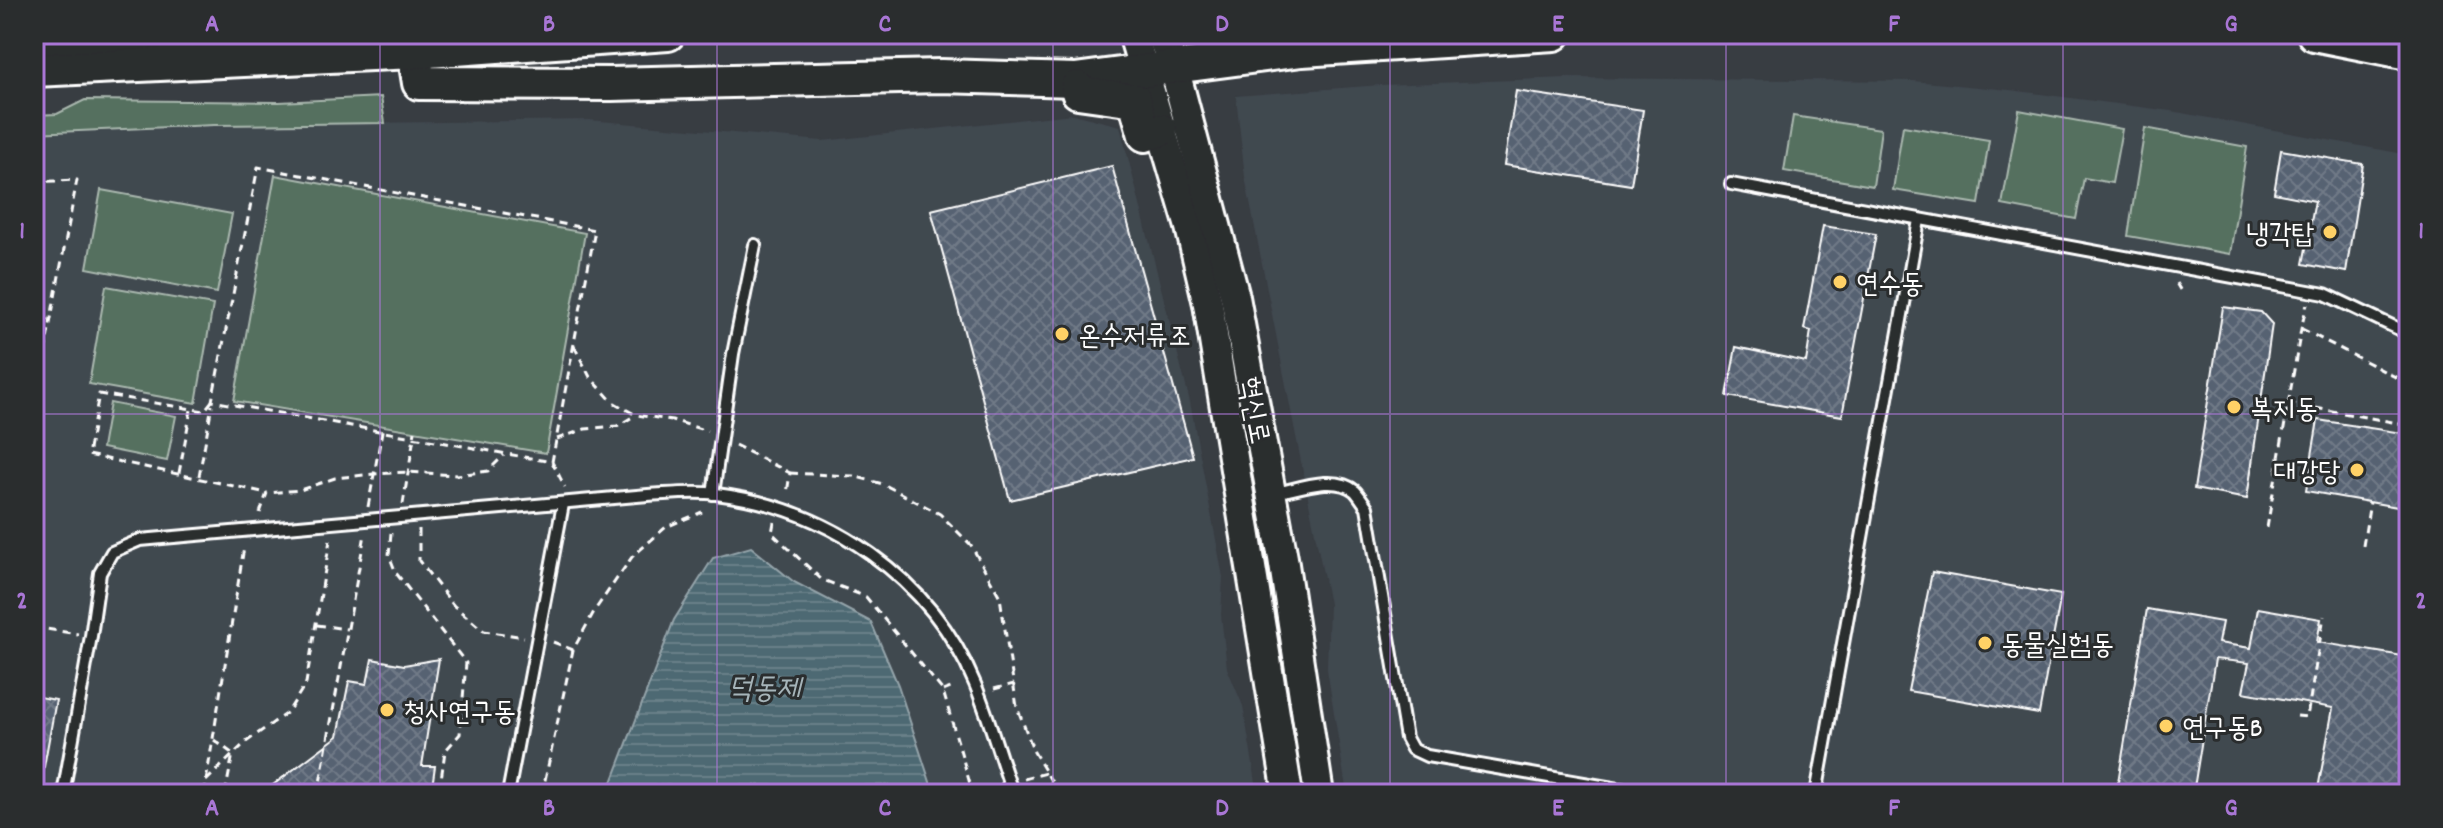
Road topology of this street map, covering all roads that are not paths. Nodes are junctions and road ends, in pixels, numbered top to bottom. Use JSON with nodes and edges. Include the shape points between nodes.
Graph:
{"nodes":[{"id":1,"x":234,"y":34,"type":"edge"},
{"id":2,"x":668,"y":34,"type":"edge"},
{"id":3,"x":1133,"y":34,"type":"edge"},
{"id":4,"x":1161,"y":34,"type":"edge"},
{"id":5,"x":1554,"y":34,"type":"edge"},
{"id":6,"x":2314,"y":34,"type":"edge"},
{"id":7,"x":34,"y":40,"type":"edge"},
{"id":8,"x":414,"y":52,"type":"junction"},
{"id":9,"x":2409,"y":53,"type":"edge"},
{"id":10,"x":34,"y":70,"type":"edge"},
{"id":11,"x":1160,"y":70,"type":"junction"},
{"id":12,"x":1075,"y":80,"type":"junction"},
{"id":13,"x":1161,"y":130,"type":"junction"},
{"id":14,"x":1731,"y":184,"type":"dead end"},
{"id":15,"x":1919,"y":220,"type":"junction"},
{"id":16,"x":755,"y":245,"type":"dead end"},
{"id":17,"x":2409,"y":334,"type":"edge"},
{"id":18,"x":713,"y":494,"type":"junction"},
{"id":19,"x":1271,"y":494,"type":"junction"},
{"id":20,"x":1240,"y":500,"type":"junction"},
{"id":21,"x":563,"y":504,"type":"junction"},
{"id":22,"x":63,"y":794,"type":"edge"},
{"id":23,"x":508,"y":794,"type":"edge"},
{"id":24,"x":1013,"y":794,"type":"edge"},
{"id":25,"x":1288,"y":794,"type":"edge"},
{"id":26,"x":1319,"y":794,"type":"edge"},
{"id":27,"x":1648,"y":794,"type":"edge"},
{"id":28,"x":1816,"y":794,"type":"edge"}],
"edges":[{"from":1,"to":7,"type":"highway"},
{"from":2,"to":8,"type":"highway"},
{"from":3,"to":11,"type":"main road","name":"혁신로"},
{"from":4,"to":11,"type":"main road","name":"혁신로"},
{"from":5,"to":11,"type":"highway","via":[[1302,50]]},
{"from":6,"to":9,"type":"highway"},
{"from":8,"to":10,"type":"highway"},
{"from":8,"to":12,"type":"highway","via":[[419,83],[941,76]]},
{"from":11,"to":12,"type":"highway"},
{"from":11,"to":13,"type":"main road","name":"혁신로"},
{"from":11,"to":19,"type":"main road","name":"혁신로","via":[[1235,297]]},
{"from":12,"to":13,"type":"highway","via":[[1078,92],[1135,100],[1145,135]]},
{"from":13,"to":20,"type":"main road","name":"혁신로","via":[[1208,304]]},
{"from":14,"to":15,"type":"lane"},
{"from":15,"to":17,"type":"lane","via":[[2325,294]]},
{"from":15,"to":28,"type":"lane"},
{"from":16,"to":18,"type":"lane"},
{"from":18,"to":21,"type":"lane"},
{"from":18,"to":24,"type":"lane","via":[[768,503],[813,519],[856,542],[902,579],[947,631],[974,682]]},
{"from":19,"to":20,"type":"lane"},
{"from":19,"to":26,"type":"main road","name":"혁신로"},
{"from":19,"to":27,"type":"lane","via":[[1340,483],[1354,490],[1367,507],[1412,749],[1427,756]]},
{"from":20,"to":25,"type":"main road","name":"혁신로"},
{"from":21,"to":22,"type":"lane","via":[[140,540],[112,552],[100,573]]},
{"from":21,"to":23,"type":"lane"}]}
